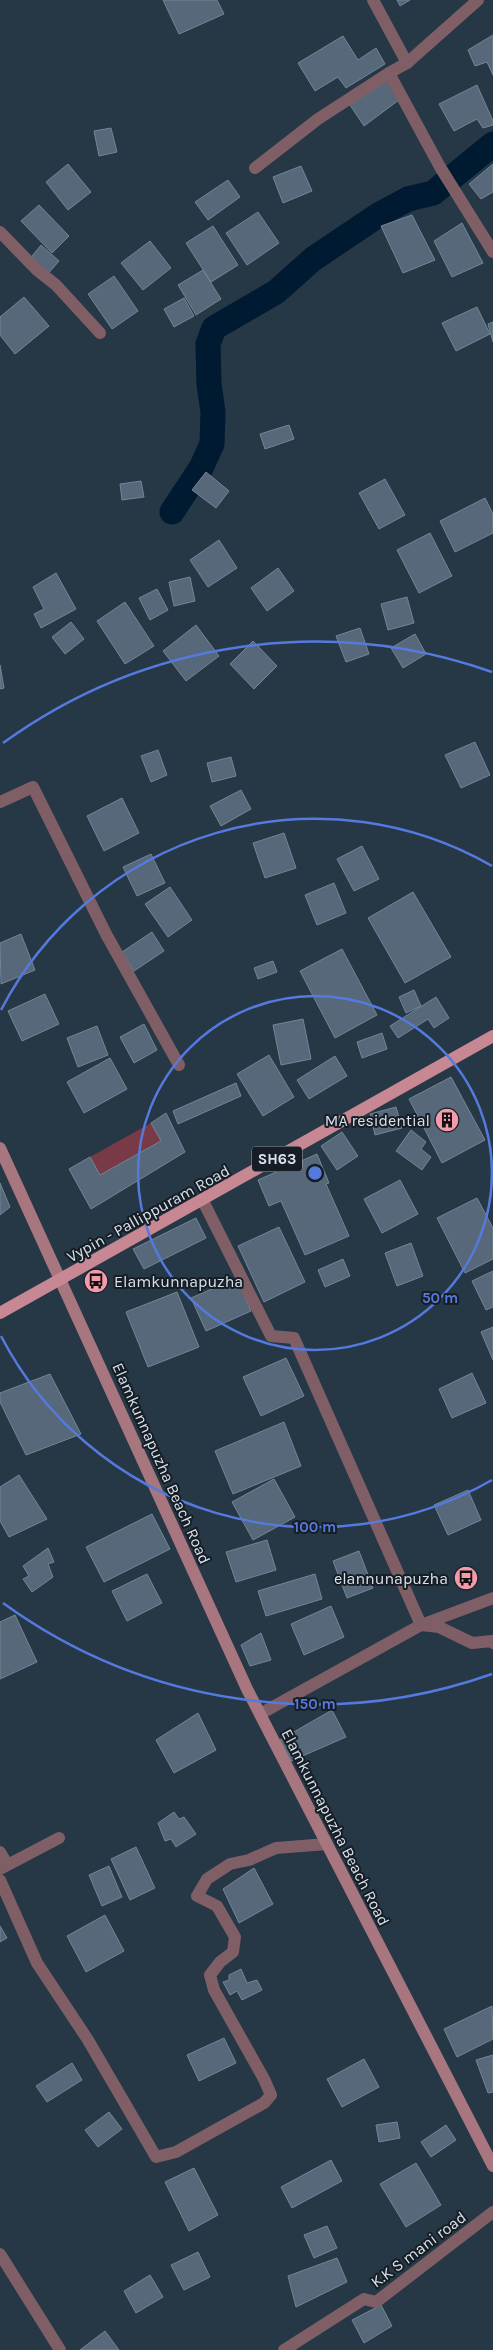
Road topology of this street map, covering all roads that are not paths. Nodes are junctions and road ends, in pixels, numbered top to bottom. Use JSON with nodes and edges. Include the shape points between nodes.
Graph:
{"nodes":[{"id":1,"x":374,"y":0,"type":"edge"},
{"id":2,"x":478,"y":0,"type":"edge"},
{"id":3,"x":407,"y":63,"type":"junction"},
{"id":4,"x":389,"y":74,"type":"junction"},
{"id":5,"x":255,"y":168,"type":"dead end"},
{"id":6,"x":0,"y":232,"type":"edge"},
{"id":7,"x":493,"y":252,"type":"edge"},
{"id":8,"x":100,"y":333,"type":"dead end"},
{"id":9,"x":0,"y":802,"type":"edge"},
{"id":10,"x":493,"y":1036,"type":"edge"},
{"id":11,"x":179,"y":1065,"type":"dead end"},
{"id":12,"x":0,"y":1148,"type":"edge"},
{"id":13,"x":203,"y":1201,"type":"junction"},
{"id":14,"x":61,"y":1280,"type":"junction"},
{"id":15,"x":0,"y":1313,"type":"edge"},
{"id":16,"x":493,"y":1598,"type":"edge"},
{"id":17,"x":421,"y":1625,"type":"junction"},
{"id":18,"x":493,"y":1643,"type":"edge"},
{"id":19,"x":260,"y":1714,"type":"junction"},
{"id":20,"x":59,"y":1838,"type":"dead end"},
{"id":21,"x":327,"y":1844,"type":"junction"},
{"id":22,"x":0,"y":1852,"type":"edge"},
{"id":23,"x":4,"y":1867,"type":"edge"},
{"id":24,"x":0,"y":1880,"type":"edge"},
{"id":25,"x":489,"y":2146,"type":"edge"},
{"id":26,"x":493,"y":2166,"type":"edge"},
{"id":27,"x":493,"y":2212,"type":"edge"},
{"id":28,"x":0,"y":2254,"type":"edge"},
{"id":29,"x":60,"y":2350,"type":"edge"},
{"id":30,"x":284,"y":2350,"type":"edge"}],
"edges":[{"from":1,"to":3,"type":"street"},
{"from":2,"to":3,"type":"street"},
{"from":3,"to":4,"type":"street"},
{"from":4,"to":5,"type":"street","via":[[318,119]]},
{"from":4,"to":7,"type":"street","via":[[440,167]]},
{"from":6,"to":8,"type":"street","via":[[63,292]]},
{"from":9,"to":11,"type":"street","via":[[33,787],[106,934]]},
{"from":10,"to":13,"type":"main road","name":"Vypin - Pallippuram Road","number":"SH63"},
{"from":12,"to":14,"type":"main road","name":"Elamkunnapuzha Beach Road"},
{"from":13,"to":14,"type":"main road","name":"Vypin - Pallippuram Road","number":"SH63"},
{"from":13,"to":17,"type":"street","via":[[271,1336],[294,1338]]},
{"from":14,"to":15,"type":"main road","name":"Vypin - Pallippuram Road","number":"SH63"},
{"from":14,"to":19,"type":"main road","name":"Elamkunnapuzha Beach Road"},
{"from":16,"to":17,"type":"street"},
{"from":17,"to":18,"type":"street","via":[[439,1627],[472,1643]]},
{"from":17,"to":19,"type":"street"},
{"from":19,"to":21,"type":"main road","name":"Elamkunnapuzha Beach Road"},
{"from":20,"to":23,"type":"street"},
{"from":21,"to":24,"type":"street","via":[[276,1848],[230,1864],[207,1879],[197,1896],[217,1906],[235,1937],[233,1952],[210,1975],[214,1990],[271,2095],[264,2103],[176,2152],[156,2157],[88,2040],[37,1963]]},
{"from":21,"to":25,"type":"main road","name":"Elamkunnapuzha Beach Road"},
{"from":22,"to":23,"type":"street"},
{"from":25,"to":26,"type":"main road","name":"Elamkunnapuzha Beach Road"},
{"from":27,"to":30,"type":"street","name":"K.K S mani road","via":[[376,2302],[364,2299]]},
{"from":28,"to":29,"type":"street"}]}
